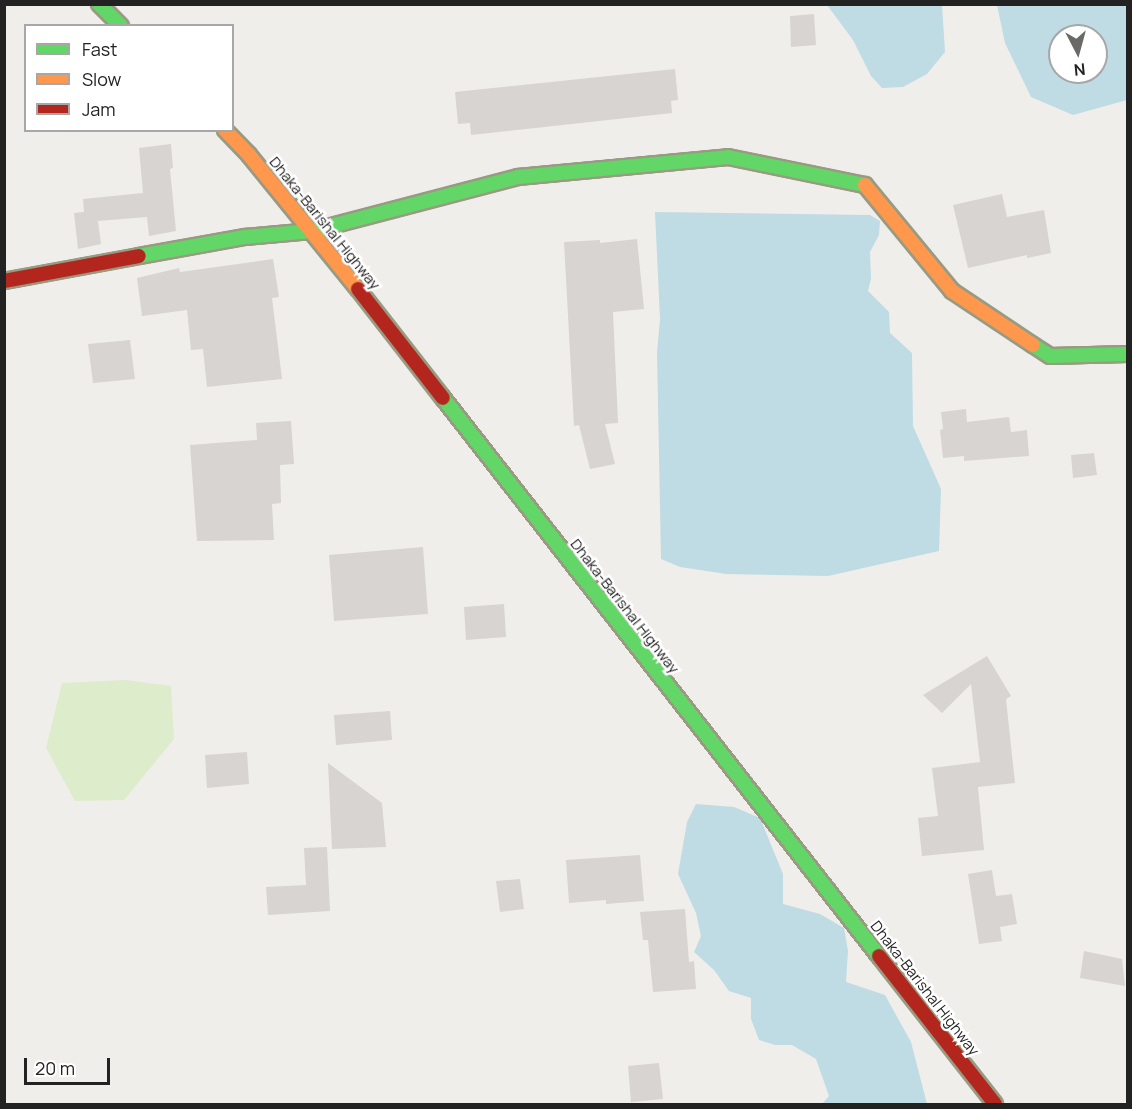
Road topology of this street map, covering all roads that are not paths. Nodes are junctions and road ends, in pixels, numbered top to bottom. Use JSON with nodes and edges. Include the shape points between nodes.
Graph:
{"nodes":[{"id":1,"x":99,"y":4,"type":"edge"},
{"id":2,"x":119,"y":24,"type":"edge"},
{"id":3,"x":227,"y":132,"type":"edge"},
{"id":4,"x":312,"y":231,"type":"junction"},
{"id":5,"x":4,"y":281,"type":"edge"},
{"id":6,"x":1128,"y":354,"type":"edge"},
{"id":7,"x":995,"y":1104,"type":"edge"}],
"edges":[{"from":1,"to":2,"type":"main road"},
{"from":3,"to":4,"type":"main road","name":"Dhaka-Barishal Highway"},
{"from":4,"to":5,"type":"main road","via":[[245,237]]},
{"from":4,"to":6,"type":"main road","via":[[518,177],[728,157],[867,185],[952,291],[1050,356]]},
{"from":4,"to":7,"type":"main road","name":"Dhaka-Barishal Highway"}]}
